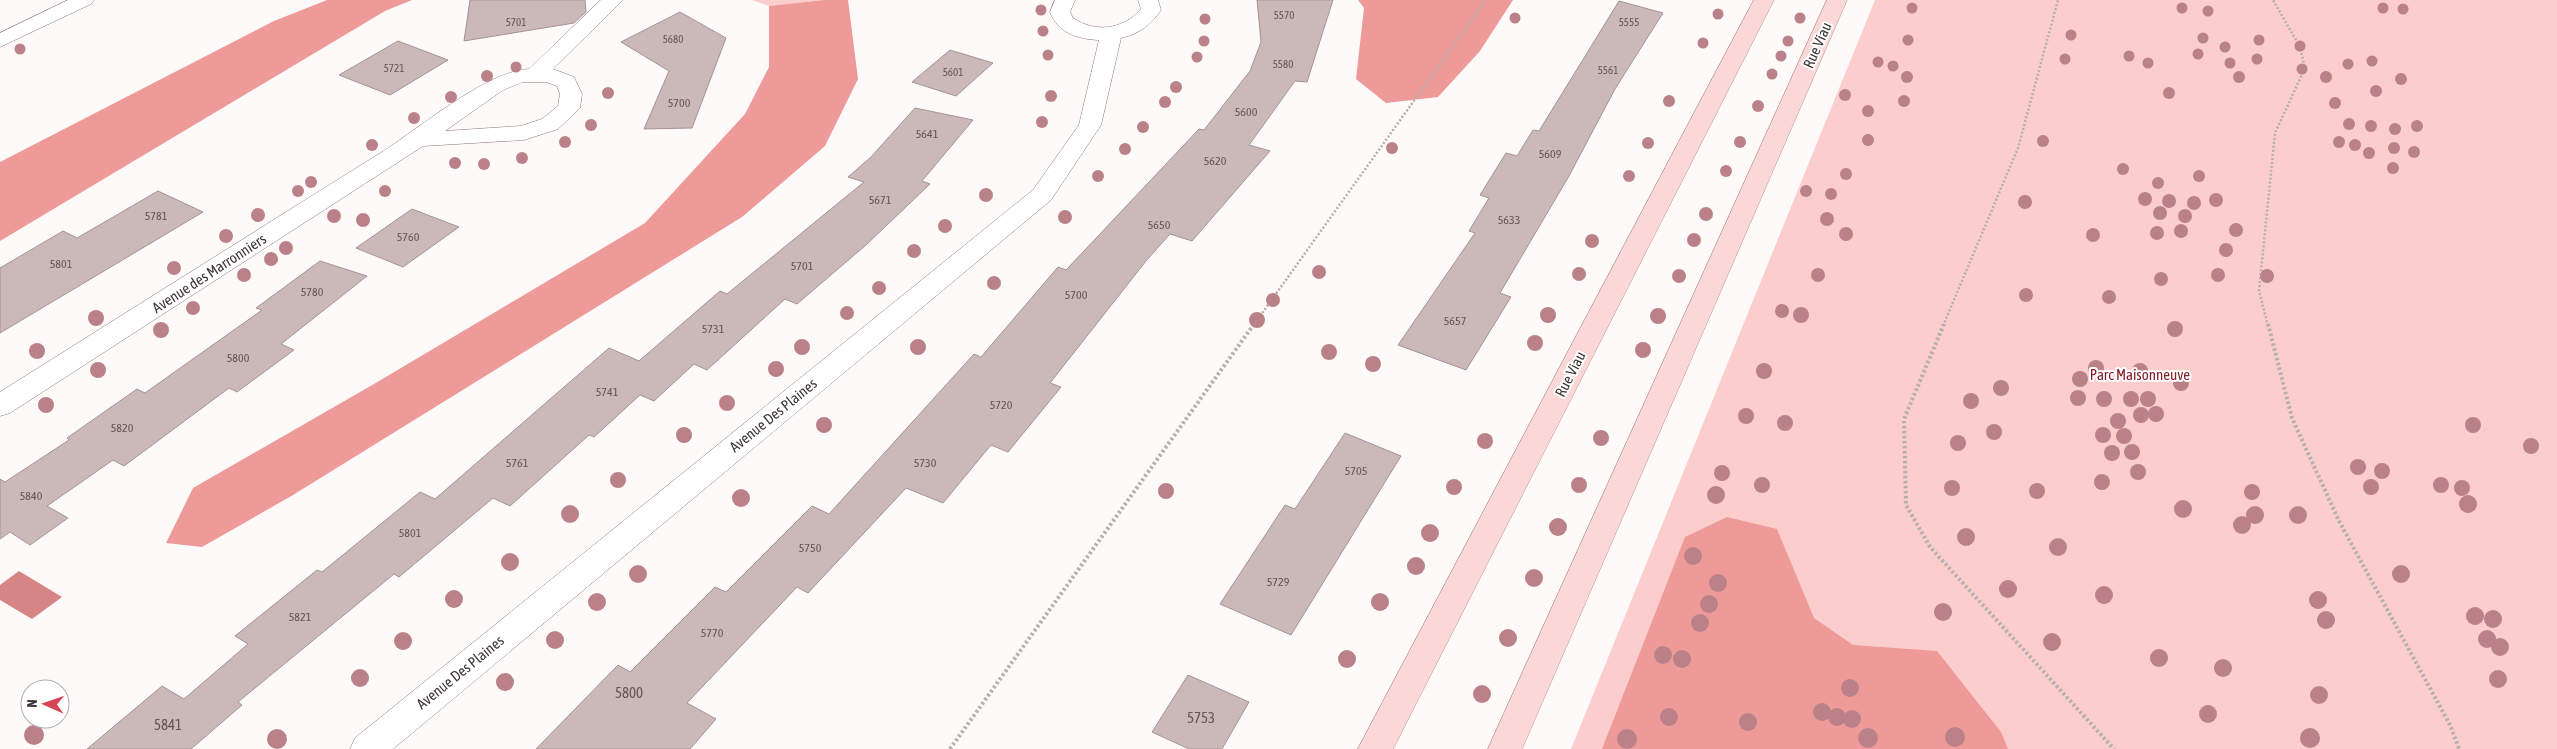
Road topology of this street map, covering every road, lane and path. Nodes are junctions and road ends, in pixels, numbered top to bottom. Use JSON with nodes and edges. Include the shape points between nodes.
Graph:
{"nodes":[{"id":1,"x":84,"y":0,"type":"edge"},
{"id":2,"x":613,"y":0,"type":"edge"},
{"id":3,"x":1065,"y":0,"type":"edge"},
{"id":4,"x":1148,"y":0,"type":"edge"},
{"id":5,"x":1486,"y":0,"type":"edge"},
{"id":6,"x":1764,"y":0,"type":"edge"},
{"id":7,"x":1837,"y":0,"type":"edge"},
{"id":8,"x":2058,"y":0,"type":"edge"},
{"id":9,"x":2273,"y":0,"type":"edge"},
{"id":10,"x":1111,"y":34,"type":"junction"},
{"id":11,"x":0,"y":41,"type":"edge"},
{"id":12,"x":535,"y":75,"type":"junction"},
{"id":13,"x":418,"y":139,"type":"junction"},
{"id":14,"x":0,"y":406,"type":"edge"},
{"id":15,"x":367,"y":749,"type":"edge"},
{"id":16,"x":950,"y":749,"type":"edge"},
{"id":17,"x":1375,"y":749,"type":"edge"},
{"id":18,"x":1505,"y":749,"type":"edge"},
{"id":19,"x":2114,"y":749,"type":"edge"},
{"id":20,"x":2459,"y":749,"type":"edge"}],
"edges":[{"from":1,"to":11,"type":"street"},
{"from":2,"to":12,"type":"street"},
{"from":3,"to":10,"type":"street","via":[[1059,13],[1070,27],[1095,34]]},
{"from":4,"to":10,"type":"street","via":[[1151,10],[1147,18],[1138,25]]},
{"from":5,"to":16,"type":"path"},
{"from":6,"to":17,"type":"main road","name":"Rue Viau"},
{"from":7,"to":18,"type":"main road","name":"Rue Viau"},
{"from":8,"to":19,"type":"path","via":[[2018,148],[1904,418],[1906,505],[1930,547]]},
{"from":9,"to":20,"type":"path","via":[[2300,47],[2305,68],[2275,133],[2259,291],[2292,418],[2339,521],[2450,725]]},
{"from":10,"to":15,"type":"street","name":"Avenue Des Plaines","via":[[1090,125],[1042,195]]},
{"from":12,"to":13,"type":"street","name":"Avenue des Marronniers","via":[[520,76],[495,85]]},
{"from":12,"to":13,"type":"street","name":"Avenue des Marronniers","via":[[548,75],[566,82],[571,94],[569,108],[550,124],[524,133]]},
{"from":13,"to":14,"type":"street","name":"Avenue des Marronniers"}]}
